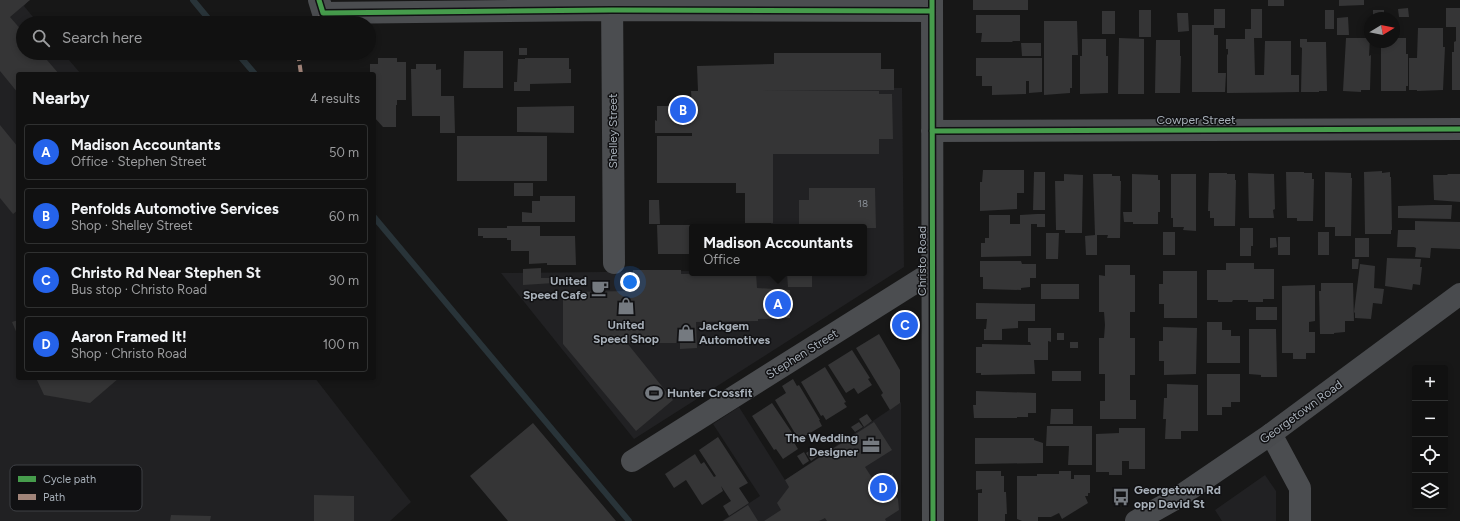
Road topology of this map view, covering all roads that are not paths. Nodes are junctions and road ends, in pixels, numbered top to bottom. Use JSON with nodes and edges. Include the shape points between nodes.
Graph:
{"nodes":[{"id":1,"x":319,"y":0,"type":"edge"},
{"id":2,"x":612,"y":5,"type":"edge"},
{"id":3,"x":932,"y":5,"type":"edge"},
{"id":4,"x":1460,"y":129,"type":"edge"},
{"id":5,"x":932,"y":131,"type":"junction"},
{"id":6,"x":614,"y":263,"type":"dead end"},
{"id":7,"x":932,"y":272,"type":"junction"},
{"id":8,"x":1460,"y":294,"type":"edge"},
{"id":9,"x":1271,"y":434,"type":"junction"},
{"id":10,"x":632,"y":461,"type":"dead end"},
{"id":11,"x":933,"y":521,"type":"edge"},
{"id":12,"x":1136,"y":521,"type":"edge"},
{"id":13,"x":1300,"y":521,"type":"edge"}],
"edges":[{"from":1,"to":2,"type":"street","via":[[323,13]]},
{"from":2,"to":3,"type":"street"},
{"from":2,"to":6,"type":"street","name":"Shelley Street"},
{"from":3,"to":5,"type":"street","name":"Christo Road"},
{"from":4,"to":5,"type":"street","name":"Cowper Street"},
{"from":5,"to":7,"type":"street","name":"Christo Road"},
{"from":7,"to":10,"type":"street","name":"Stephen Street"},
{"from":7,"to":11,"type":"street","name":"Christo Road"},
{"from":8,"to":9,"type":"street","name":"Georgetown Road"},
{"from":9,"to":12,"type":"street","name":"Georgetown Road","via":[[1177,498]]},
{"from":9,"to":13,"type":"street","via":[[1300,488]]}]}
